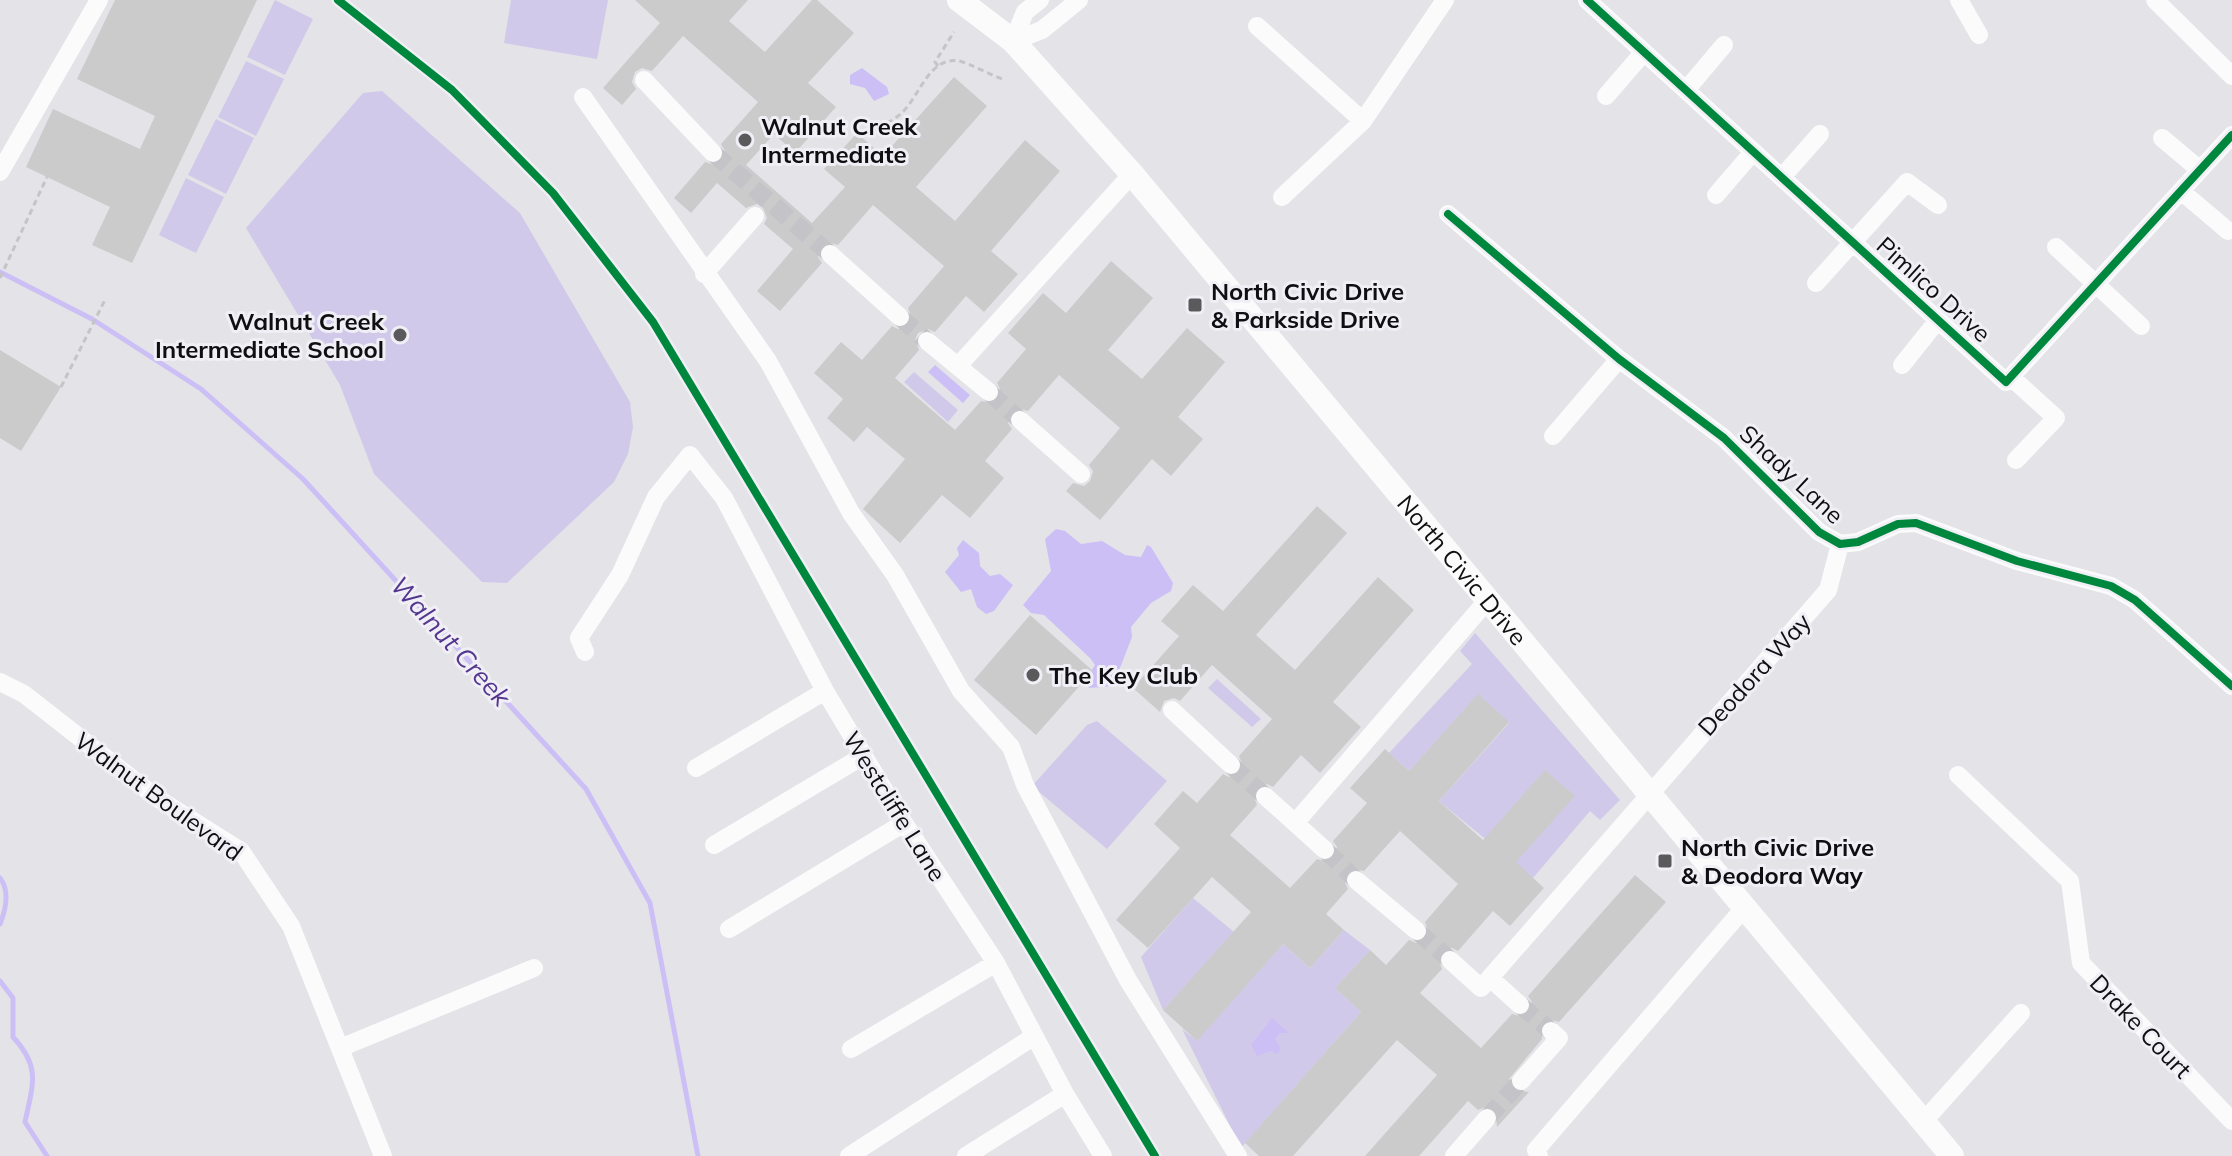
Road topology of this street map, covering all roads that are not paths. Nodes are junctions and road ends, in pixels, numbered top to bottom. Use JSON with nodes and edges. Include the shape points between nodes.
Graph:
{"nodes":[{"id":1,"x":99,"y":0,"type":"edge"},
{"id":2,"x":959,"y":0,"type":"edge"},
{"id":3,"x":1040,"y":0,"type":"edge"},
{"id":4,"x":1079,"y":0,"type":"edge"},
{"id":5,"x":1445,"y":0,"type":"edge"},
{"id":6,"x":1587,"y":0,"type":"edge"},
{"id":7,"x":1959,"y":0,"type":"edge"},
{"id":8,"x":2155,"y":0,"type":"edge"},
{"id":9,"x":1257,"y":26,"type":"dead end"},
{"id":10,"x":1979,"y":35,"type":"dead end"},
{"id":11,"x":1013,"y":41,"type":"junction"},
{"id":12,"x":1724,"y":45,"type":"dead end"},
{"id":13,"x":1644,"y":52,"type":"junction"},
{"id":14,"x":2232,"y":76,"type":"edge"},
{"id":15,"x":644,"y":80,"type":"dead end"},
{"id":16,"x":1686,"y":90,"type":"junction"},
{"id":17,"x":1606,"y":96,"type":"dead end"},
{"id":18,"x":583,"y":97,"type":"dead end"},
{"id":19,"x":1363,"y":121,"type":"junction"},
{"id":20,"x":1820,"y":134,"type":"dead end"},
{"id":21,"x":2232,"y":135,"type":"edge"},
{"id":22,"x":2162,"y":138,"type":"dead end"},
{"id":23,"x":1753,"y":152,"type":"junction"},
{"id":24,"x":713,"y":153,"type":"tunnel mouth"},
{"id":25,"x":2200,"y":170,"type":"junction"},
{"id":26,"x":0,"y":172,"type":"edge"},
{"id":27,"x":1132,"y":174,"type":"junction"},
{"id":28,"x":1782,"y":177,"type":"junction"},
{"id":29,"x":2181,"y":191,"type":"junction"},
{"id":30,"x":1716,"y":195,"type":"dead end"},
{"id":31,"x":1282,"y":197,"type":"dead end"},
{"id":32,"x":1938,"y":205,"type":"dead end"},
{"id":33,"x":1448,"y":214,"type":"dead end"},
{"id":34,"x":755,"y":216,"type":"dead end"},
{"id":35,"x":2228,"y":231,"type":"dead end"},
{"id":36,"x":1851,"y":241,"type":"junction"},
{"id":37,"x":2056,"y":247,"type":"dead end"},
{"id":38,"x":830,"y":254,"type":"tunnel mouth"},
{"id":39,"x":704,"y":274,"type":"junction"},
{"id":40,"x":1816,"y":283,"type":"dead end"},
{"id":41,"x":2096,"y":284,"type":"junction"},
{"id":42,"x":900,"y":317,"type":"tunnel mouth"},
{"id":43,"x":1938,"y":320,"type":"junction"},
{"id":44,"x":2141,"y":326,"type":"dead end"},
{"id":45,"x":927,"y":341,"type":"tunnel mouth"},
{"id":46,"x":1619,"y":359,"type":"junction"},
{"id":47,"x":1902,"y":365,"type":"dead end"},
{"id":48,"x":958,"y":366,"type":"junction"},
{"id":49,"x":2011,"y":377,"type":"junction"},
{"id":50,"x":989,"y":392,"type":"tunnel mouth"},
{"id":51,"x":1020,"y":420,"type":"tunnel mouth"},
{"id":52,"x":1553,"y":436,"type":"dead end"},
{"id":53,"x":2016,"y":460,"type":"dead end"},
{"id":54,"x":1081,"y":474,"type":"dead end"},
{"id":55,"x":1840,"y":544,"type":"junction"},
{"id":56,"x":1486,"y":602,"type":"junction"},
{"id":57,"x":585,"y":652,"type":"dead end"},
{"id":58,"x":0,"y":682,"type":"edge"},
{"id":59,"x":2232,"y":686,"type":"edge"},
{"id":60,"x":825,"y":691,"type":"junction"},
{"id":61,"x":1172,"y":710,"type":"dead end"},
{"id":62,"x":863,"y":756,"type":"junction"},
{"id":63,"x":1231,"y":765,"type":"tunnel mouth"},
{"id":64,"x":696,"y":768,"type":"dead end"},
{"id":65,"x":1958,"y":775,"type":"dead end"},
{"id":66,"x":1649,"y":793,"type":"junction"},
{"id":67,"x":1265,"y":796,"type":"tunnel mouth"},
{"id":68,"x":904,"y":823,"type":"junction"},
{"id":69,"x":1295,"y":823,"type":"junction"},
{"id":70,"x":714,"y":845,"type":"dead end"},
{"id":71,"x":1325,"y":850,"type":"tunnel mouth"},
{"id":72,"x":1356,"y":880,"type":"tunnel mouth"},
{"id":73,"x":1744,"y":908,"type":"junction"},
{"id":74,"x":729,"y":929,"type":"dead end"},
{"id":75,"x":1417,"y":931,"type":"tunnel mouth"},
{"id":76,"x":1450,"y":960,"type":"tunnel mouth"},
{"id":77,"x":996,"y":963,"type":"junction"},
{"id":78,"x":534,"y":968,"type":"dead end"},
{"id":79,"x":1490,"y":978,"type":"junction"},
{"id":80,"x":1520,"y":1005,"type":"tunnel mouth"},
{"id":81,"x":2021,"y":1013,"type":"dead end"},
{"id":82,"x":1551,"y":1031,"type":"dead end"},
{"id":83,"x":1033,"y":1037,"type":"junction"},
{"id":84,"x":340,"y":1048,"type":"junction"},
{"id":85,"x":851,"y":1049,"type":"dead end"},
{"id":86,"x":1521,"y":1081,"type":"tunnel mouth"},
{"id":87,"x":1065,"y":1094,"type":"junction"},
{"id":88,"x":1487,"y":1118,"type":"tunnel mouth"},
{"id":89,"x":2232,"y":1121,"type":"edge"},
{"id":90,"x":1923,"y":1122,"type":"junction"},
{"id":91,"x":978,"y":1153,"type":"edge"},
{"id":92,"x":383,"y":1156,"type":"edge"},
{"id":93,"x":849,"y":1156,"type":"edge"},
{"id":94,"x":1103,"y":1156,"type":"edge"},
{"id":95,"x":1238,"y":1156,"type":"edge"},
{"id":96,"x":1454,"y":1156,"type":"edge"},
{"id":97,"x":1539,"y":1156,"type":"edge"},
{"id":98,"x":1952,"y":1156,"type":"edge"}],
"edges":[{"from":1,"to":26,"type":"street"},
{"from":2,"to":11,"type":"main road","name":"North Civic Drive"},
{"from":3,"to":11,"type":"street","via":[[1025,12]]},
{"from":4,"to":11,"type":"street","via":[[1042,30]]},
{"from":5,"to":19,"type":"street"},
{"from":6,"to":13,"type":"street","name":"Pimlico Drive"},
{"from":7,"to":10,"type":"street"},
{"from":8,"to":14,"type":"street"},
{"from":9,"to":19,"type":"street"},
{"from":11,"to":27,"type":"main road","name":"North Civic Drive"},
{"from":12,"to":16,"type":"street"},
{"from":13,"to":16,"type":"street","name":"Pimlico Drive"},
{"from":13,"to":17,"type":"street"},
{"from":15,"to":24,"type":"street"},
{"from":16,"to":23,"type":"street","name":"Pimlico Drive"},
{"from":18,"to":39,"type":"street"},
{"from":19,"to":31,"type":"street"},
{"from":20,"to":28,"type":"street"},
{"from":21,"to":25,"type":"street"},
{"from":22,"to":25,"type":"street"},
{"from":23,"to":28,"type":"street","name":"Pimlico Drive"},
{"from":23,"to":30,"type":"street"},
{"from":25,"to":29,"type":"street"},
{"from":27,"to":48,"type":"street"},
{"from":27,"to":56,"type":"main road","name":"North Civic Drive"},
{"from":28,"to":36,"type":"street","name":"Pimlico Drive"},
{"from":29,"to":35,"type":"street"},
{"from":29,"to":41,"type":"street"},
{"from":32,"to":36,"type":"street","via":[[1907,182]]},
{"from":33,"to":46,"type":"street","name":"Shady Lane"},
{"from":34,"to":39,"type":"street"},
{"from":36,"to":40,"type":"street"},
{"from":36,"to":43,"type":"street","name":"Pimlico Drive"},
{"from":37,"to":41,"type":"street"},
{"from":38,"to":42,"type":"street"},
{"from":39,"to":95,"type":"street","via":[[768,361],[851,513],[895,575],[961,691],[1011,747],[1025,785],[1128,980]]},
{"from":41,"to":44,"type":"street"},
{"from":41,"to":49,"type":"street"},
{"from":43,"to":47,"type":"street"},
{"from":43,"to":49,"type":"street","name":"Pimlico Drive","via":[[2006,382]]},
{"from":45,"to":48,"type":"street"},
{"from":46,"to":52,"type":"street"},
{"from":46,"to":55,"type":"street","name":"Shady Lane","via":[[1724,438],[1819,532]]},
{"from":48,"to":50,"type":"street"},
{"from":49,"to":53,"type":"street","via":[[2056,418]]},
{"from":51,"to":54,"type":"street"},
{"from":55,"to":59,"type":"street","name":"Shady Lane","via":[[1916,523],[2017,561],[2111,586],[2135,600]]},
{"from":55,"to":66,"type":"street","name":"Deodora Way","via":[[1828,590]]},
{"from":56,"to":66,"type":"main road","name":"North Civic Drive"},
{"from":56,"to":69,"type":"street"},
{"from":57,"to":60,"type":"street","name":"Westcliffe Lane","via":[[579,638],[620,575],[656,497],[690,455],[724,498]]},
{"from":58,"to":84,"type":"street","name":"Walnut Boulevard","via":[[24,694],[157,798],[241,851],[291,926]]},
{"from":60,"to":62,"type":"street","name":"Westcliffe Lane"},
{"from":60,"to":64,"type":"street"},
{"from":61,"to":63,"type":"street"},
{"from":62,"to":68,"type":"street","name":"Westcliffe Lane"},
{"from":62,"to":70,"type":"street"},
{"from":65,"to":89,"type":"street","name":"Drake Court","via":[[2070,881],[2081,963]]},
{"from":66,"to":73,"type":"main road","name":"North Civic Drive"},
{"from":66,"to":79,"type":"street","name":"Deodora Way"},
{"from":67,"to":69,"type":"street"},
{"from":68,"to":74,"type":"street"},
{"from":68,"to":77,"type":"street","name":"Westcliffe Lane"},
{"from":69,"to":71,"type":"street"},
{"from":72,"to":75,"type":"street"},
{"from":73,"to":90,"type":"main road","name":"North Civic Drive"},
{"from":73,"to":97,"type":"street","via":[[1536,1150]]},
{"from":76,"to":79,"type":"street","via":[[1481,988]]},
{"from":77,"to":83,"type":"street","name":"Westcliffe Lane"},
{"from":77,"to":85,"type":"street"},
{"from":78,"to":84,"type":"street"},
{"from":79,"to":80,"type":"street"},
{"from":81,"to":90,"type":"street"},
{"from":82,"to":86,"type":"street","via":[[1559,1038]]},
{"from":83,"to":87,"type":"street","name":"Westcliffe Lane"},
{"from":83,"to":93,"type":"street"},
{"from":84,"to":92,"type":"street","name":"Walnut Boulevard"},
{"from":87,"to":91,"type":"street"},
{"from":87,"to":94,"type":"street","name":"Westcliffe Lane"},
{"from":88,"to":96,"type":"street"},
{"from":90,"to":98,"type":"main road","name":"North Civic Drive"}]}
